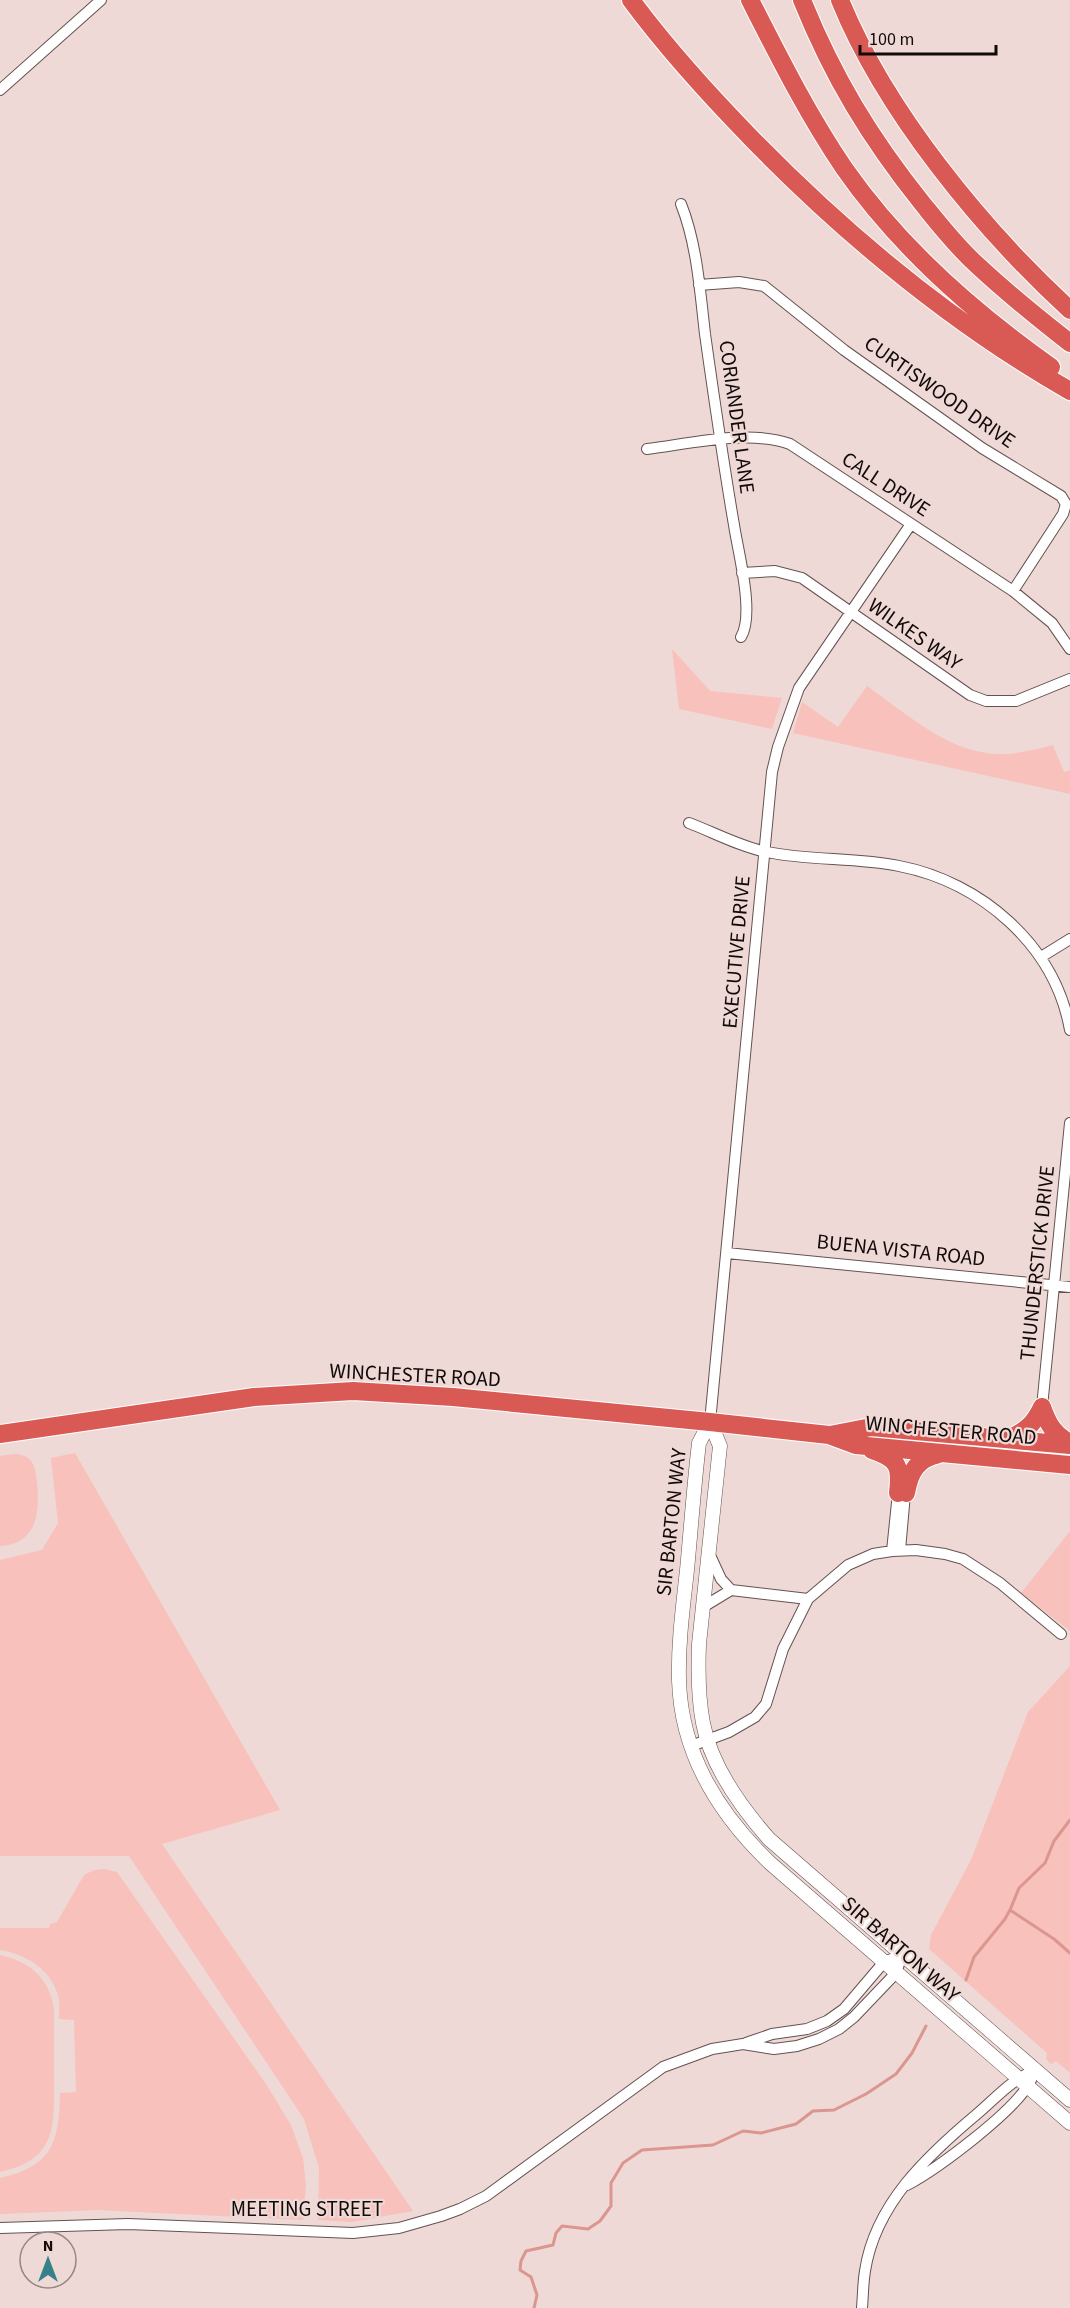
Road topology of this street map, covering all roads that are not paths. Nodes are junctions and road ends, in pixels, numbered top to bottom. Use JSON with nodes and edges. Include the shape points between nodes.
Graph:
{"nodes":[{"id":1,"x":101,"y":0,"type":"edge"},
{"id":2,"x":631,"y":0,"type":"edge"},
{"id":3,"x":750,"y":0,"type":"edge"},
{"id":4,"x":802,"y":0,"type":"edge"},
{"id":5,"x":840,"y":0,"type":"edge"},
{"id":6,"x":0,"y":90,"type":"edge"},
{"id":7,"x":681,"y":204,"type":"dead end"},
{"id":8,"x":699,"y":285,"type":"junction"},
{"id":9,"x":1070,"y":310,"type":"edge"},
{"id":10,"x":1070,"y":343,"type":"edge"},
{"id":11,"x":1070,"y":381,"type":"edge"},
{"id":12,"x":1070,"y":391,"type":"edge"},
{"id":13,"x":720,"y":440,"type":"junction"},
{"id":14,"x":647,"y":449,"type":"dead end"},
{"id":15,"x":911,"y":524,"type":"junction"},
{"id":16,"x":742,"y":573,"type":"junction"},
{"id":17,"x":1013,"y":591,"type":"junction"},
{"id":18,"x":852,"y":613,"type":"junction"},
{"id":19,"x":741,"y":637,"type":"dead end"},
{"id":20,"x":1070,"y":649,"type":"edge"},
{"id":21,"x":1070,"y":679,"type":"edge"},
{"id":22,"x":689,"y":823,"type":"dead end"},
{"id":23,"x":766,"y":852,"type":"junction"},
{"id":24,"x":1070,"y":939,"type":"edge"},
{"id":25,"x":1041,"y":957,"type":"junction"},
{"id":26,"x":1070,"y":1030,"type":"edge"},
{"id":27,"x":1070,"y":1124,"type":"edge"},
{"id":28,"x":727,"y":1253,"type":"junction"},
{"id":29,"x":1054,"y":1285,"type":"junction"},
{"id":30,"x":1070,"y":1287,"type":"edge"},
{"id":31,"x":1042,"y":1407,"type":"junction"},
{"id":32,"x":710,"y":1422,"type":"junction"},
{"id":33,"x":0,"y":1434,"type":"edge"},
{"id":34,"x":829,"y":1435,"type":"junction"},
{"id":35,"x":1006,"y":1440,"type":"junction"},
{"id":36,"x":1070,"y":1444,"type":"edge"},
{"id":37,"x":856,"y":1445,"type":"junction"},
{"id":38,"x":944,"y":1453,"type":"junction"},
{"id":39,"x":1070,"y":1465,"type":"edge"},
{"id":40,"x":902,"y":1494,"type":"junction"},
{"id":41,"x":896,"y":1550,"type":"junction"},
{"id":42,"x":709,"y":1553,"type":"junction"},
{"id":43,"x":731,"y":1590,"type":"junction"},
{"id":44,"x":808,"y":1599,"type":"junction"},
{"id":45,"x":704,"y":1607,"type":"junction"},
{"id":46,"x":1061,"y":1634,"type":"dead end"},
{"id":47,"x":708,"y":1739,"type":"junction"},
{"id":48,"x":692,"y":1746,"type":"junction"},
{"id":49,"x":902,"y":1955,"type":"junction"},
{"id":50,"x":884,"y":1962,"type":"junction"},
{"id":51,"x":896,"y":1973,"type":"junction"},
{"id":52,"x":743,"y":2044,"type":"junction"},
{"id":53,"x":1035,"y":2070,"type":"junction"},
{"id":54,"x":1017,"y":2078,"type":"junction"},
{"id":55,"x":1027,"y":2087,"type":"junction"},
{"id":56,"x":1070,"y":2100,"type":"edge"},
{"id":57,"x":1070,"y":2123,"type":"edge"},
{"id":58,"x":954,"y":2133,"type":"junction"},
{"id":59,"x":964,"y":2145,"type":"junction"},
{"id":60,"x":906,"y":2185,"type":"junction"},
{"id":61,"x":0,"y":2228,"type":"edge"},
{"id":62,"x":862,"y":2308,"type":"edge"}],
"edges":[{"from":1,"to":6,"type":"street"},
{"from":2,"to":12,"type":"highway","via":[[727,113],[839,224],[961,321]]},
{"from":3,"to":11,"type":"highway","via":[[813,120],[883,217],[963,299]]},
{"from":4,"to":10,"type":"highway","via":[[844,92],[905,182],[975,263]]},
{"from":5,"to":9,"type":"highway","via":[[864,52],[931,154],[968,202]]},
{"from":7,"to":8,"type":"street","name":"CORIANDER LANE","via":[[688,221]]},
{"from":8,"to":13,"type":"street","name":"CORIANDER LANE"},
{"from":8,"to":17,"type":"street","name":"CURTISWOOD DRIVE","via":[[739,282],[764,286],[844,350],[954,428],[1061,496],[1066,504],[1063,514]]},
{"from":13,"to":14,"type":"street","name":"CALL DRIVE"},
{"from":13,"to":15,"type":"street","name":"CALL DRIVE","via":[[770,438],[789,444]]},
{"from":13,"to":16,"type":"street","name":"CORIANDER LANE"},
{"from":15,"to":17,"type":"street","name":"CALL DRIVE"},
{"from":15,"to":18,"type":"street","name":"EXECUTIVE DRIVE"},
{"from":16,"to":18,"type":"street","name":"WILKES WAY","via":[[791,574]]},
{"from":16,"to":19,"type":"street","name":"CORIANDER LANE","via":[[746,618]]},
{"from":17,"to":20,"type":"street","name":"CALL DRIVE","via":[[1052,623]]},
{"from":18,"to":21,"type":"street","name":"WILKES WAY","via":[[955,687],[986,701],[1016,701]]},
{"from":18,"to":23,"type":"street","name":"EXECUTIVE DRIVE","via":[[810,669],[790,711],[772,772]]},
{"from":22,"to":23,"type":"street"},
{"from":23,"to":25,"type":"street","via":[[897,865],[955,883],[1007,919]]},
{"from":23,"to":28,"type":"street","name":"EXECUTIVE DRIVE"},
{"from":24,"to":25,"type":"street"},
{"from":25,"to":26,"type":"street"},
{"from":27,"to":29,"type":"street","name":"THUNDERSTICK DRIVE"},
{"from":28,"to":29,"type":"street","name":"BUENA VISTA ROAD"},
{"from":28,"to":32,"type":"street","name":"EXECUTIVE DRIVE"},
{"from":29,"to":30,"type":"street","name":"BUENA VISTA ROAD"},
{"from":29,"to":31,"type":"street","name":"THUNDERSTICK DRIVE"},
{"from":31,"to":35,"type":"highway","via":[[1034,1423]]},
{"from":31,"to":36,"type":"highway","via":[[1051,1430]]},
{"from":32,"to":33,"type":"highway","name":"WINCHESTER ROAD","via":[[453,1397],[341,1391],[254,1397]]},
{"from":32,"to":34,"type":"highway","name":"WINCHESTER ROAD"},
{"from":32,"to":42,"type":"main road","name":"SIR BARTON WAY","via":[[720,1446]]},
{"from":32,"to":48,"type":"main road","name":"SIR BARTON WAY","via":[[699,1443],[680,1636],[680,1696]]},
{"from":34,"to":35,"type":"highway","name":"WINCHESTER ROAD","via":[[871,1428]]},
{"from":34,"to":37,"type":"highway","name":"WINCHESTER ROAD"},
{"from":35,"to":36,"type":"highway","name":"WINCHESTER ROAD"},
{"from":37,"to":38,"type":"highway","name":"WINCHESTER ROAD"},
{"from":37,"to":40,"type":"highway","via":[[892,1459],[900,1474]]},
{"from":38,"to":39,"type":"highway","name":"WINCHESTER ROAD"},
{"from":38,"to":40,"type":"highway","via":[[914,1467]]},
{"from":40,"to":41,"type":"street"},
{"from":41,"to":44,"type":"street","via":[[873,1554],[848,1565]]},
{"from":41,"to":46,"type":"street","via":[[945,1554],[979,1567]]},
{"from":42,"to":43,"type":"street"},
{"from":42,"to":45,"type":"main road","name":"SIR BARTON WAY"},
{"from":43,"to":44,"type":"street"},
{"from":43,"to":45,"type":"street"},
{"from":44,"to":47,"type":"street","via":[[783,1649],[766,1704],[743,1725]]},
{"from":45,"to":47,"type":"main road","name":"SIR BARTON WAY","via":[[698,1672]]},
{"from":47,"to":48,"type":"street"},
{"from":47,"to":49,"type":"main road","name":"SIR BARTON WAY","via":[[732,1790],[769,1839]]},
{"from":48,"to":50,"type":"main road","name":"SIR BARTON WAY","via":[[713,1796],[737,1830]]},
{"from":49,"to":50,"type":"street","name":"MEETING STREET"},
{"from":49,"to":51,"type":"street","name":"MEETING STREET"},
{"from":49,"to":53,"type":"main road","name":"SIR BARTON WAY"},
{"from":50,"to":51,"type":"main road","name":"SIR BARTON WAY"},
{"from":50,"to":52,"type":"street","name":"MEETING STREET","via":[[843,2009],[827,2021],[807,2030],[772,2034]]},
{"from":51,"to":52,"type":"street","name":"MEETING STREET","via":[[854,2017],[819,2039],[774,2049]]},
{"from":51,"to":54,"type":"main road","name":"SIR BARTON WAY"},
{"from":52,"to":61,"type":"street","name":"MEETING STREET","via":[[712,2049],[663,2067],[486,2196],[460,2209],[399,2228],[353,2233],[128,2224]]},
{"from":53,"to":54,"type":"street"},
{"from":53,"to":55,"type":"street"},
{"from":53,"to":56,"type":"main road","name":"SIR BARTON WAY"},
{"from":54,"to":55,"type":"main road","name":"SIR BARTON WAY"},
{"from":54,"to":58,"type":"street"},
{"from":55,"to":57,"type":"main road","name":"SIR BARTON WAY"},
{"from":55,"to":59,"type":"street"},
{"from":58,"to":59,"type":"street"},
{"from":58,"to":60,"type":"street"},
{"from":59,"to":60,"type":"street"},
{"from":60,"to":62,"type":"street","via":[[888,2207],[873,2238]]}]}
